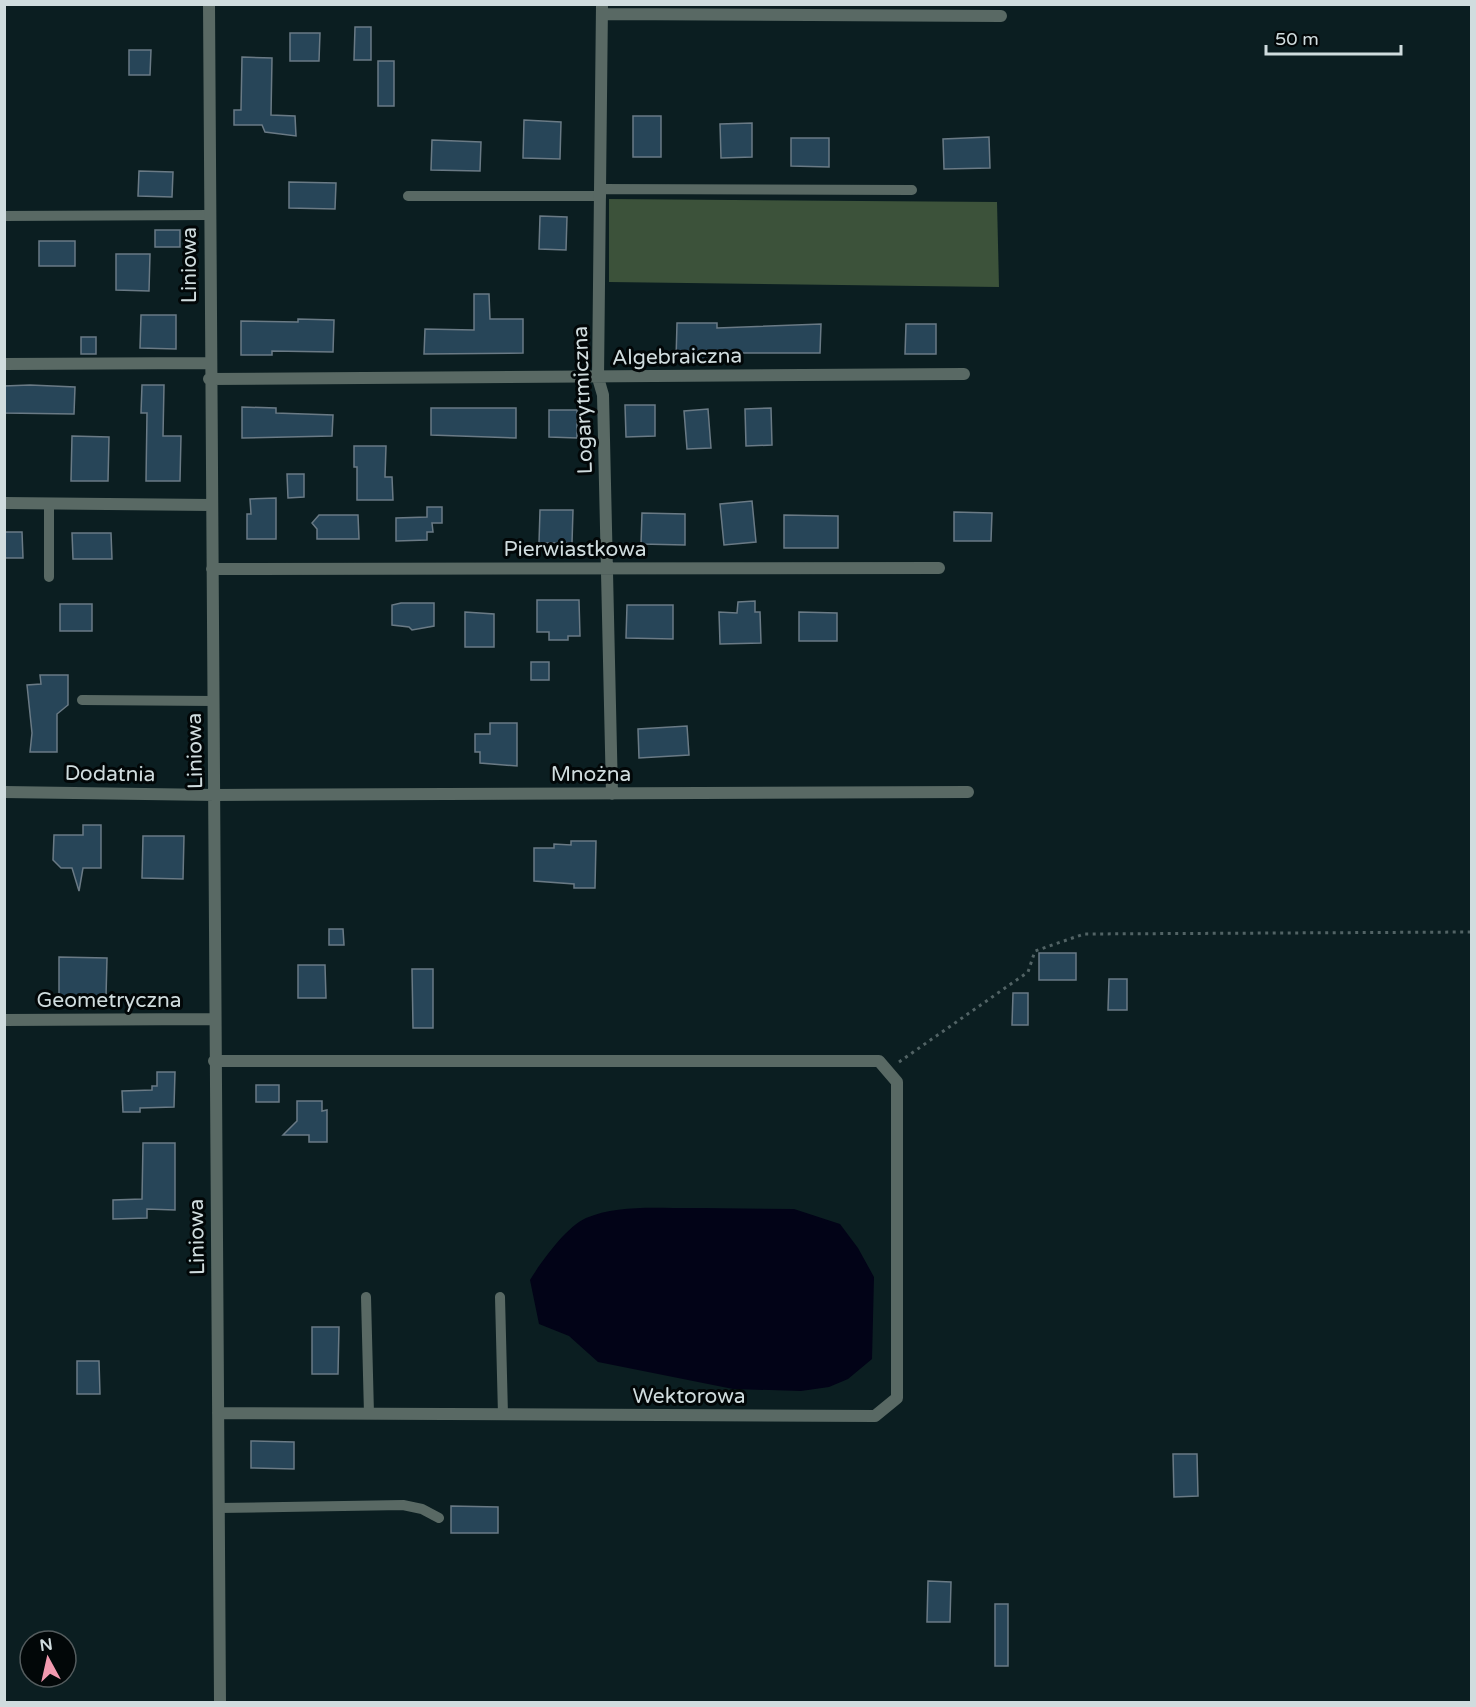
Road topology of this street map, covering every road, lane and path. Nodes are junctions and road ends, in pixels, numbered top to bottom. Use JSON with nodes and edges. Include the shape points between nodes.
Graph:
{"nodes":[{"id":1,"x":208,"y":4,"type":"edge"},
{"id":2,"x":602,"y":9,"type":"edge"},
{"id":3,"x":1001,"y":16,"type":"dead end"},
{"id":4,"x":912,"y":190,"type":"dead end"},
{"id":5,"x":601,"y":193,"type":"junction"},
{"id":6,"x":408,"y":196,"type":"dead end"},
{"id":7,"x":209,"y":215,"type":"junction"},
{"id":8,"x":4,"y":216,"type":"edge"},
{"id":9,"x":209,"y":363,"type":"junction"},
{"id":10,"x":4,"y":364,"type":"edge"},
{"id":11,"x":964,"y":374,"type":"dead end"},
{"id":12,"x":598,"y":378,"type":"junction"},
{"id":13,"x":209,"y":379,"type":"junction"},
{"id":14,"x":4,"y":503,"type":"edge"},
{"id":15,"x":49,"y":504,"type":"junction"},
{"id":16,"x":211,"y":505,"type":"junction"},
{"id":17,"x":608,"y":568,"type":"junction"},
{"id":18,"x":939,"y":568,"type":"dead end"},
{"id":19,"x":212,"y":569,"type":"junction"},
{"id":20,"x":49,"y":577,"type":"dead end"},
{"id":21,"x":82,"y":700,"type":"dead end"},
{"id":22,"x":214,"y":701,"type":"junction"},
{"id":23,"x":4,"y":792,"type":"edge"},
{"id":24,"x":968,"y":792,"type":"dead end"},
{"id":25,"x":612,"y":794,"type":"junction"},
{"id":26,"x":215,"y":795,"type":"junction"},
{"id":27,"x":1472,"y":932,"type":"edge"},
{"id":28,"x":214,"y":1019,"type":"junction"},
{"id":29,"x":4,"y":1020,"type":"edge"},
{"id":30,"x":214,"y":1061,"type":"junction"},
{"id":31,"x":887,"y":1070,"type":"junction"},
{"id":32,"x":366,"y":1297,"type":"dead end"},
{"id":33,"x":500,"y":1297,"type":"dead end"},
{"id":34,"x":218,"y":1413,"type":"junction"},
{"id":35,"x":369,"y":1414,"type":"junction"},
{"id":36,"x":503,"y":1415,"type":"junction"},
{"id":37,"x":218,"y":1503,"type":"junction"},
{"id":38,"x":440,"y":1518,"type":"dead end"},
{"id":39,"x":220,"y":1702,"type":"edge"}],
"edges":[{"from":1,"to":7,"type":"street","name":"Liniowa"},
{"from":2,"to":3,"type":"street"},
{"from":2,"to":5,"type":"street","name":"Logarytmiczna"},
{"from":4,"to":5,"type":"lane"},
{"from":5,"to":6,"type":"lane"},
{"from":5,"to":12,"type":"street","name":"Logarytmiczna"},
{"from":7,"to":8,"type":"lane"},
{"from":7,"to":9,"type":"street","name":"Liniowa"},
{"from":9,"to":10,"type":"street"},
{"from":9,"to":13,"type":"street","name":"Liniowa"},
{"from":11,"to":12,"type":"street","name":"Algebraiczna"},
{"from":12,"to":13,"type":"street","name":"Algebraiczna"},
{"from":12,"to":17,"type":"street","name":"Logarytmiczna","via":[[603,395]]},
{"from":13,"to":16,"type":"street","name":"Liniowa"},
{"from":14,"to":15,"type":"street"},
{"from":15,"to":16,"type":"street"},
{"from":15,"to":20,"type":"lane"},
{"from":16,"to":19,"type":"street","name":"Liniowa"},
{"from":17,"to":18,"type":"street","name":"Pierwiastkowa"},
{"from":17,"to":19,"type":"street","name":"Pierwiastkowa"},
{"from":17,"to":25,"type":"street","name":"Logarytmiczna"},
{"from":19,"to":22,"type":"street","name":"Liniowa"},
{"from":21,"to":22,"type":"lane"},
{"from":22,"to":26,"type":"street","name":"Liniowa"},
{"from":23,"to":26,"type":"street","name":"Dodatnia"},
{"from":24,"to":25,"type":"street","name":"Mnożna"},
{"from":25,"to":26,"type":"street","name":"Mnożna"},
{"from":26,"to":28,"type":"street","name":"Liniowa"},
{"from":27,"to":31,"type":"path","via":[[1084,934],[1035,951],[1028,972]]},
{"from":28,"to":29,"type":"street","name":"Geometryczna"},
{"from":28,"to":30,"type":"street","name":"Liniowa"},
{"from":30,"to":31,"type":"street","via":[[879,1061]]},
{"from":30,"to":34,"type":"street","name":"Liniowa"},
{"from":31,"to":36,"type":"street","name":"Wektorowa","via":[[897,1082],[897,1398],[875,1416]]},
{"from":32,"to":35,"type":"lane"},
{"from":33,"to":36,"type":"lane"},
{"from":34,"to":35,"type":"street","name":"Wektorowa"},
{"from":34,"to":37,"type":"street","name":"Liniowa"},
{"from":35,"to":36,"type":"street","name":"Wektorowa"},
{"from":37,"to":38,"type":"lane","via":[[403,1505]]},
{"from":37,"to":39,"type":"street","name":"Liniowa"}]}
